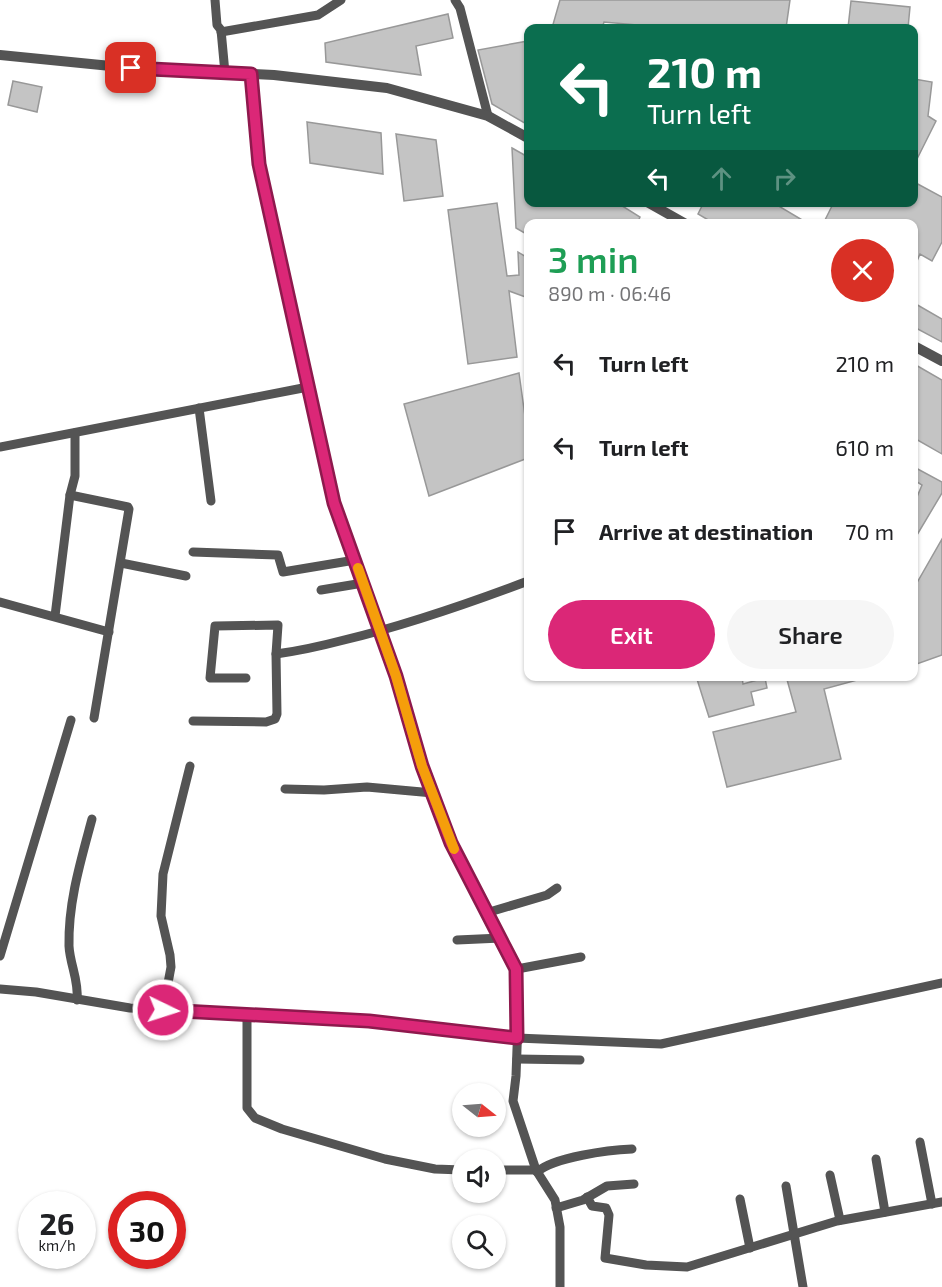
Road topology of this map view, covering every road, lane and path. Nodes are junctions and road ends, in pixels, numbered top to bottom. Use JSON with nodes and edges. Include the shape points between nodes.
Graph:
{"nodes":[{"id":1,"x":215,"y":0,"type":"edge"},
{"id":2,"x":340,"y":0,"type":"edge"},
{"id":3,"x":455,"y":0,"type":"edge"},
{"id":4,"x":221,"y":32,"type":"junction"},
{"id":5,"x":0,"y":55,"type":"edge"},
{"id":6,"x":225,"y":73,"type":"junction"},
{"id":7,"x":251,"y":74,"type":"junction"},
{"id":8,"x":488,"y":116,"type":"junction"},
{"id":9,"x":524,"y":136,"type":"edge"},
{"id":10,"x":656,"y":207,"type":"edge"},
{"id":11,"x":677,"y":219,"type":"edge"},
{"id":12,"x":918,"y":348,"type":"edge"},
{"id":13,"x":942,"y":360,"type":"edge"},
{"id":14,"x":308,"y":387,"type":"junction"},
{"id":15,"x":199,"y":408,"type":"junction"},
{"id":16,"x":75,"y":433,"type":"junction"},
{"id":17,"x":0,"y":447,"type":"edge"},
{"id":18,"x":70,"y":495,"type":"junction"},
{"id":19,"x":211,"y":501,"type":"dead end"},
{"id":20,"x":193,"y":552,"type":"dead end"},
{"id":21,"x":355,"y":560,"type":"junction"},
{"id":22,"x":121,"y":563,"type":"junction"},
{"id":23,"x":186,"y":576,"type":"dead end"},
{"id":24,"x":363,"y":583,"type":"junction"},
{"id":25,"x":524,"y":583,"type":"edge"},
{"id":26,"x":321,"y":590,"type":"dead end"},
{"id":27,"x":0,"y":602,"type":"edge"},
{"id":28,"x":55,"y":616,"type":"junction"},
{"id":29,"x":380,"y":631,"type":"junction"},
{"id":30,"x":109,"y":632,"type":"junction"},
{"id":31,"x":276,"y":654,"type":"junction"},
{"id":32,"x":246,"y":678,"type":"dead end"},
{"id":33,"x":94,"y":718,"type":"dead end"},
{"id":34,"x":71,"y":720,"type":"dead end"},
{"id":35,"x":193,"y":721,"type":"dead end"},
{"id":36,"x":190,"y":766,"type":"dead end"},
{"id":37,"x":285,"y":789,"type":"dead end"},
{"id":38,"x":433,"y":793,"type":"junction"},
{"id":39,"x":92,"y":819,"type":"dead end"},
{"id":40,"x":557,"y":888,"type":"dead end"},
{"id":41,"x":486,"y":913,"type":"junction"},
{"id":42,"x":501,"y":938,"type":"junction"},
{"id":43,"x":456,"y":940,"type":"dead end"},
{"id":44,"x":0,"y":956,"type":"edge"},
{"id":45,"x":581,"y":957,"type":"dead end"},
{"id":46,"x":516,"y":969,"type":"junction"},
{"id":47,"x":942,"y":983,"type":"edge"},
{"id":48,"x":0,"y":989,"type":"edge"},
{"id":49,"x":77,"y":1000,"type":"junction"},
{"id":50,"x":163,"y":1010,"type":"junction"},
{"id":51,"x":247,"y":1015,"type":"junction"},
{"id":52,"x":517,"y":1038,"type":"junction"},
{"id":53,"x":517,"y":1059,"type":"junction"},
{"id":54,"x":580,"y":1060,"type":"dead end"},
{"id":55,"x":920,"y":1142,"type":"dead end"},
{"id":56,"x":632,"y":1149,"type":"dead end"},
{"id":57,"x":876,"y":1159,"type":"dead end"},
{"id":58,"x":452,"y":1170,"type":"edge"},
{"id":59,"x":506,"y":1170,"type":"edge"},
{"id":60,"x":537,"y":1171,"type":"junction"},
{"id":61,"x":830,"y":1175,"type":"dead end"},
{"id":62,"x":634,"y":1184,"type":"dead end"},
{"id":63,"x":786,"y":1186,"type":"dead end"},
{"id":64,"x":587,"y":1197,"type":"junction"},
{"id":65,"x":740,"y":1198,"type":"dead end"},
{"id":66,"x":942,"y":1202,"type":"edge"},
{"id":67,"x":932,"y":1204,"type":"junction"},
{"id":68,"x":556,"y":1208,"type":"junction"},
{"id":69,"x":885,"y":1212,"type":"junction"},
{"id":70,"x":840,"y":1220,"type":"junction"},
{"id":71,"x":794,"y":1233,"type":"junction"},
{"id":72,"x":750,"y":1248,"type":"junction"},
{"id":73,"x":560,"y":1287,"type":"edge"},
{"id":74,"x":803,"y":1287,"type":"edge"}],
"edges":[{"from":1,"to":4,"type":"street"},
{"from":2,"to":4,"type":"street","via":[[318,15]]},
{"from":3,"to":8,"type":"street"},
{"from":4,"to":6,"type":"street"},
{"from":5,"to":6,"type":"street"},
{"from":6,"to":7,"type":"street"},
{"from":7,"to":8,"type":"street","via":[[387,87]]},
{"from":7,"to":14,"type":"street","via":[[259,164]]},
{"from":8,"to":9,"type":"street"},
{"from":10,"to":11,"type":"street"},
{"from":12,"to":13,"type":"street"},
{"from":14,"to":15,"type":"street"},
{"from":14,"to":21,"type":"street","via":[[334,503]]},
{"from":15,"to":16,"type":"street"},
{"from":15,"to":19,"type":"street"},
{"from":16,"to":17,"type":"street"},
{"from":16,"to":18,"type":"street","via":[[75,476]]},
{"from":18,"to":22,"type":"street","via":[[128,507]]},
{"from":18,"to":28,"type":"street"},
{"from":20,"to":21,"type":"street","via":[[278,555],[283,572]]},
{"from":21,"to":24,"type":"street"},
{"from":22,"to":23,"type":"street"},
{"from":22,"to":30,"type":"street"},
{"from":24,"to":26,"type":"street"},
{"from":24,"to":29,"type":"street"},
{"from":25,"to":29,"type":"street"},
{"from":27,"to":28,"type":"street"},
{"from":28,"to":30,"type":"street"},
{"from":29,"to":31,"type":"street"},
{"from":29,"to":38,"type":"street"},
{"from":30,"to":33,"type":"street"},
{"from":31,"to":32,"type":"street","via":[[278,626],[215,626],[210,678]]},
{"from":31,"to":35,"type":"street","via":[[275,719]]},
{"from":34,"to":44,"type":"street"},
{"from":36,"to":50,"type":"street","via":[[163,874],[161,916],[171,967]]},
{"from":37,"to":38,"type":"street","via":[[367,787]]},
{"from":38,"to":41,"type":"street","via":[[451,843]]},
{"from":39,"to":49,"type":"street","via":[[75,885],[70,928]]},
{"from":40,"to":41,"type":"street","via":[[547,896]]},
{"from":41,"to":42,"type":"street"},
{"from":42,"to":43,"type":"street"},
{"from":42,"to":46,"type":"street"},
{"from":45,"to":46,"type":"street"},
{"from":46,"to":52,"type":"street"},
{"from":47,"to":52,"type":"street","via":[[661,1044]]},
{"from":48,"to":49,"type":"street"},
{"from":49,"to":50,"type":"street"},
{"from":50,"to":51,"type":"street"},
{"from":51,"to":52,"type":"street","via":[[369,1021]]},
{"from":51,"to":58,"type":"street","via":[[247,1108],[255,1118],[385,1159]]},
{"from":52,"to":53,"type":"street"},
{"from":53,"to":54,"type":"street"},
{"from":53,"to":60,"type":"street","via":[[513,1101]]},
{"from":55,"to":67,"type":"street"},
{"from":56,"to":60,"type":"street","via":[[576,1156]]},
{"from":57,"to":69,"type":"street"},
{"from":59,"to":60,"type":"street"},
{"from":60,"to":68,"type":"street"},
{"from":61,"to":70,"type":"street"},
{"from":62,"to":64,"type":"street","via":[[607,1186]]},
{"from":63,"to":71,"type":"street"},
{"from":64,"to":68,"type":"street"},
{"from":64,"to":72,"type":"street","via":[[592,1206],[606,1208],[609,1215],[604,1256],[607,1260],[687,1267]]},
{"from":65,"to":72,"type":"street"},
{"from":66,"to":67,"type":"street"},
{"from":67,"to":69,"type":"street"},
{"from":68,"to":73,"type":"street","via":[[560,1227]]},
{"from":69,"to":70,"type":"street"},
{"from":70,"to":71,"type":"street"},
{"from":71,"to":72,"type":"street"},
{"from":71,"to":74,"type":"street"}]}
